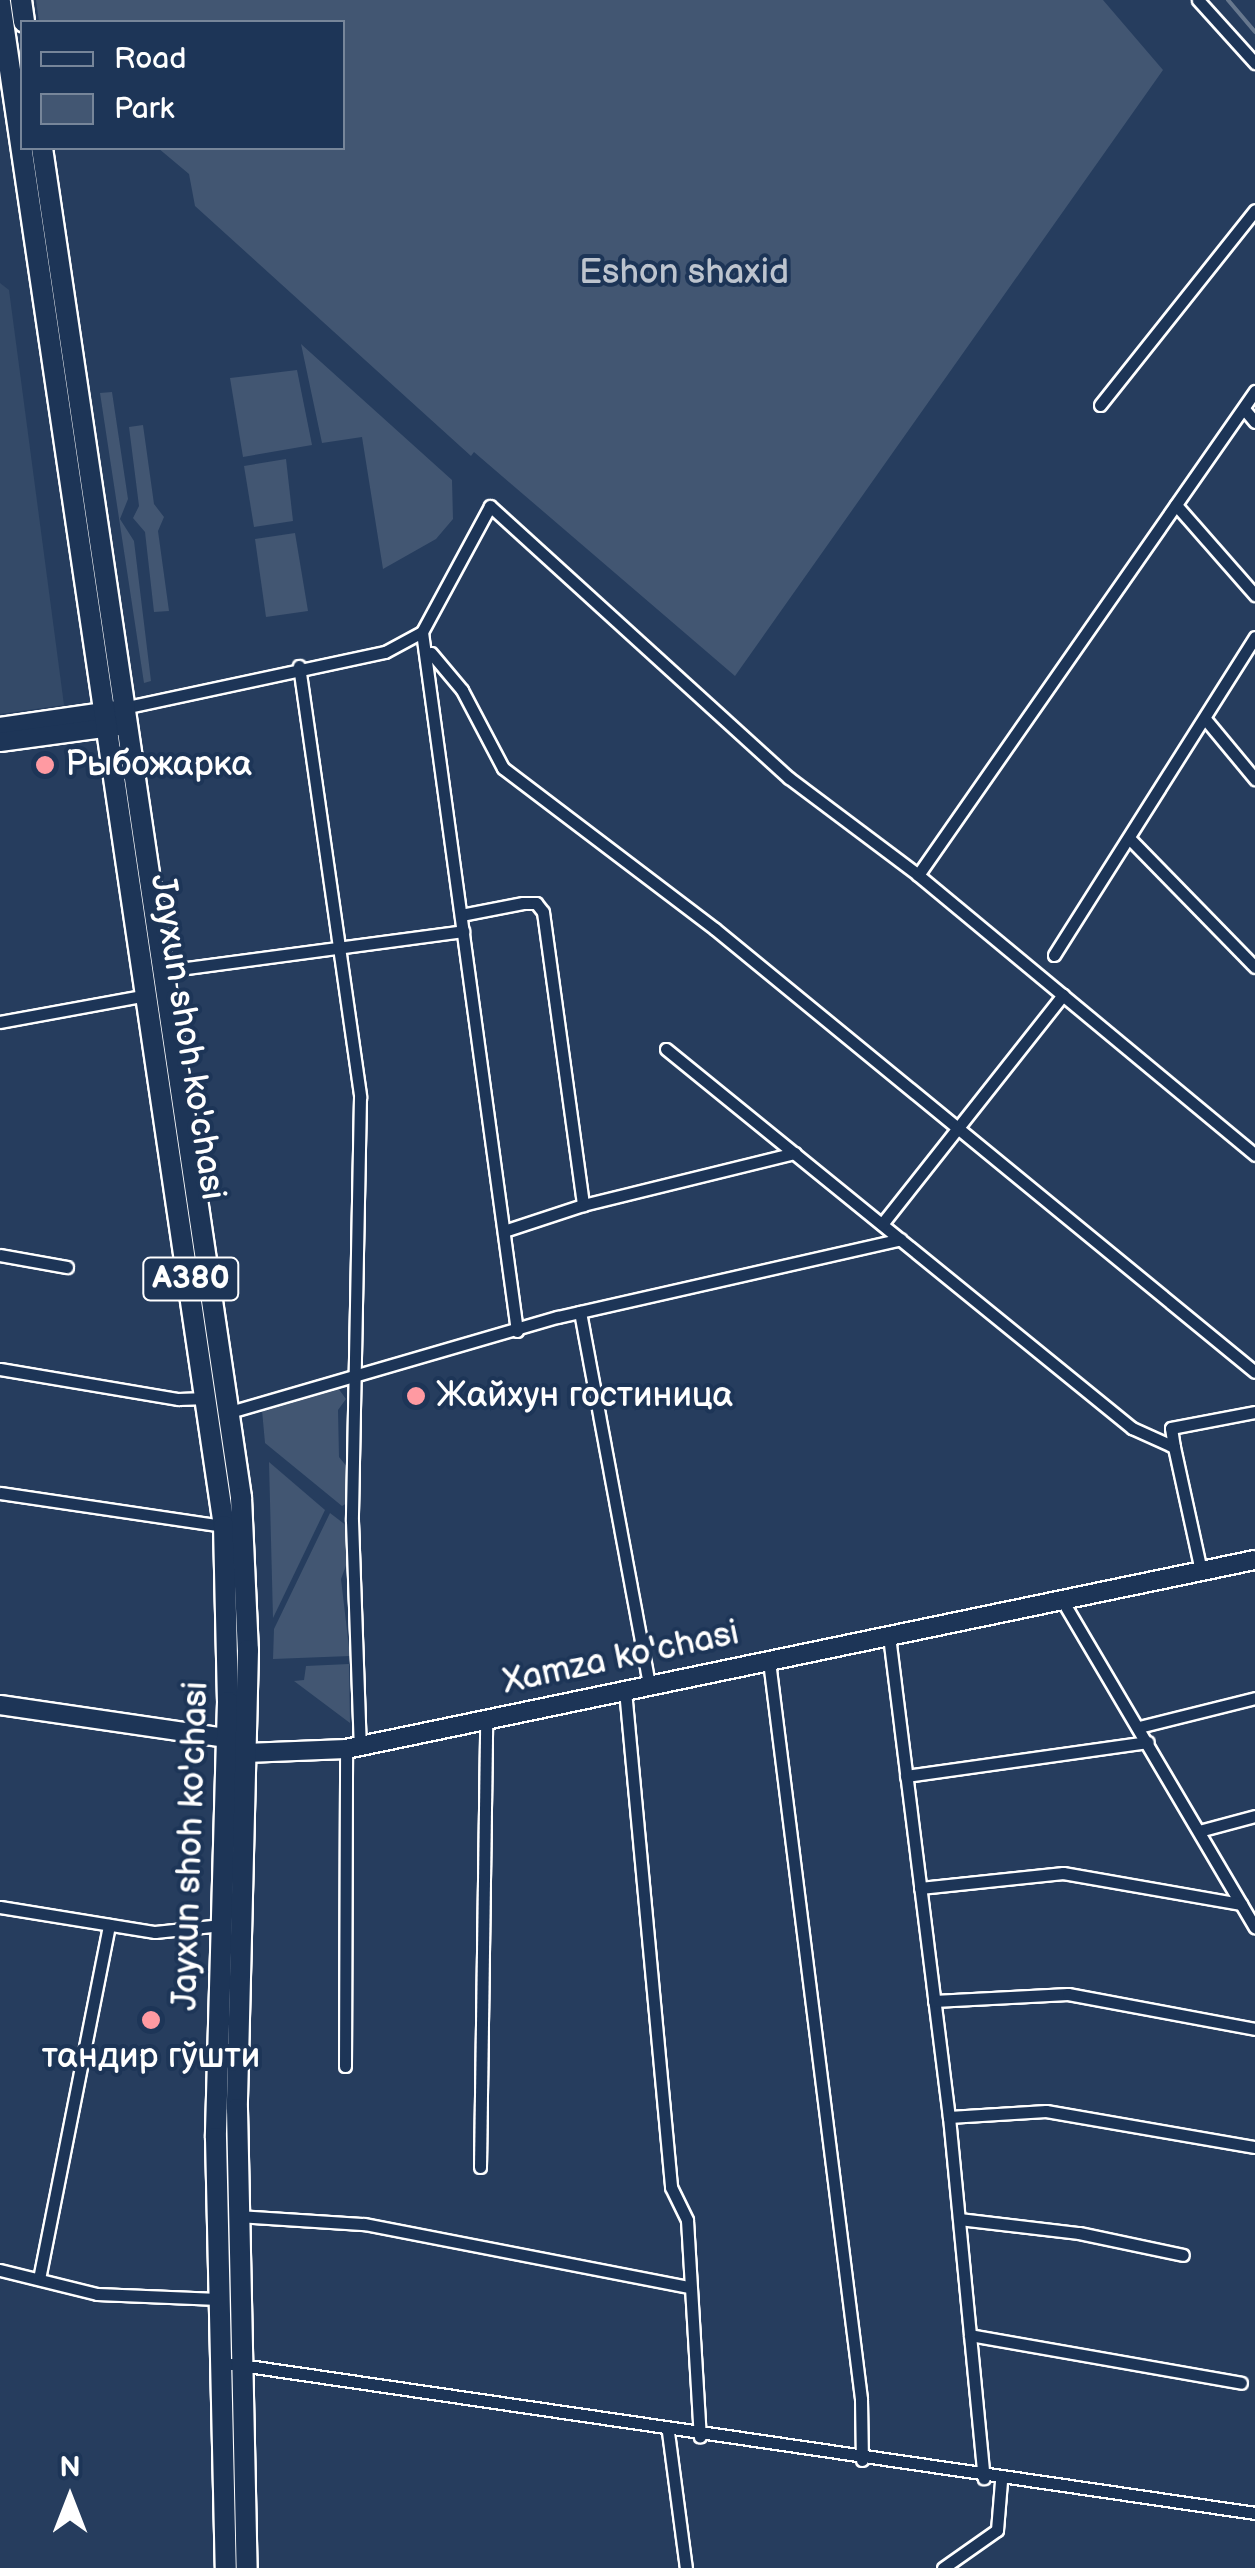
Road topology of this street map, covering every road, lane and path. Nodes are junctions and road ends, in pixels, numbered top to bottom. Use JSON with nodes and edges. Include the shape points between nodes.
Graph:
{"nodes":[{"id":1,"x":1198,"y":0,"type":"edge"},
{"id":2,"x":0,"y":2,"type":"edge"},
{"id":3,"x":10,"y":62,"type":"edge"},
{"id":4,"x":1255,"y":63,"type":"edge"},
{"id":5,"x":20,"y":111,"type":"edge"},
{"id":6,"x":28,"y":150,"type":"edge"},
{"id":7,"x":42,"y":150,"type":"edge"},
{"id":8,"x":1255,"y":210,"type":"edge"},
{"id":9,"x":42,"y":218,"type":"junction"},
{"id":10,"x":1255,"y":391,"type":"edge"},
{"id":11,"x":1100,"y":405,"type":"dead end"},
{"id":12,"x":1244,"y":408,"type":"junction"},
{"id":13,"x":1255,"y":422,"type":"edge"},
{"id":14,"x":1176,"y":505,"type":"junction"},
{"id":15,"x":86,"y":524,"type":"junction"},
{"id":16,"x":1255,"y":595,"type":"edge"},
{"id":17,"x":422,"y":632,"type":"junction"},
{"id":18,"x":1255,"y":637,"type":"edge"},
{"id":19,"x":430,"y":651,"type":"junction"},
{"id":20,"x":300,"y":666,"type":"junction"},
{"id":21,"x":124,"y":716,"type":"junction"},
{"id":22,"x":1206,"y":720,"type":"junction"},
{"id":23,"x":103,"y":721,"type":"junction"},
{"id":24,"x":0,"y":727,"type":"edge"},
{"id":25,"x":0,"y":742,"type":"edge"},
{"id":26,"x":1255,"y":778,"type":"edge"},
{"id":27,"x":1129,"y":838,"type":"junction"},
{"id":28,"x":918,"y":875,"type":"junction"},
{"id":29,"x":461,"y":916,"type":"junction"},
{"id":30,"x":463,"y":930,"type":"junction"},
{"id":31,"x":340,"y":947,"type":"junction"},
{"id":32,"x":1054,"y":955,"type":"dead end"},
{"id":33,"x":1255,"y":967,"type":"edge"},
{"id":34,"x":164,"y":971,"type":"junction"},
{"id":35,"x":147,"y":995,"type":"junction"},
{"id":36,"x":1063,"y":995,"type":"junction"},
{"id":37,"x":0,"y":1022,"type":"edge"},
{"id":38,"x":666,"y":1049,"type":"dead end"},
{"id":39,"x":959,"y":1126,"type":"junction"},
{"id":40,"x":795,"y":1153,"type":"junction"},
{"id":41,"x":1255,"y":1156,"type":"edge"},
{"id":42,"x":582,"y":1204,"type":"junction"},
{"id":43,"x":882,"y":1224,"type":"junction"},
{"id":44,"x":507,"y":1230,"type":"junction"},
{"id":45,"x":900,"y":1238,"type":"junction"},
{"id":46,"x":0,"y":1255,"type":"edge"},
{"id":47,"x":67,"y":1266,"type":"dead end"},
{"id":48,"x":580,"y":1312,"type":"junction"},
{"id":49,"x":516,"y":1331,"type":"junction"},
{"id":50,"x":0,"y":1369,"type":"edge"},
{"id":51,"x":1255,"y":1372,"type":"edge"},
{"id":52,"x":353,"y":1379,"type":"junction"},
{"id":53,"x":208,"y":1398,"type":"junction"},
{"id":54,"x":230,"y":1412,"type":"junction"},
{"id":55,"x":1255,"y":1412,"type":"edge"},
{"id":56,"x":1174,"y":1447,"type":"junction"},
{"id":57,"x":0,"y":1492,"type":"edge"},
{"id":58,"x":224,"y":1526,"type":"junction"},
{"id":59,"x":1255,"y":1560,"type":"edge"},
{"id":60,"x":1201,"y":1571,"type":"junction"},
{"id":61,"x":1062,"y":1600,"type":"junction"},
{"id":62,"x":889,"y":1636,"type":"junction"},
{"id":63,"x":769,"y":1660,"type":"junction"},
{"id":64,"x":649,"y":1685,"type":"junction"},
{"id":65,"x":625,"y":1690,"type":"junction"},
{"id":66,"x":1255,"y":1698,"type":"edge"},
{"id":67,"x":0,"y":1705,"type":"edge"},
{"id":68,"x":486,"y":1720,"type":"junction"},
{"id":69,"x":1140,"y":1727,"type":"junction"},
{"id":70,"x":228,"y":1738,"type":"junction"},
{"id":71,"x":1148,"y":1742,"type":"junction"},
{"id":72,"x":353,"y":1748,"type":"junction"},
{"id":73,"x":246,"y":1752,"type":"junction"},
{"id":74,"x":906,"y":1776,"type":"junction"},
{"id":75,"x":1255,"y":1816,"type":"edge"},
{"id":76,"x":1199,"y":1831,"type":"junction"},
{"id":77,"x":920,"y":1888,"type":"junction"},
{"id":78,"x":1241,"y":1904,"type":"junction"},
{"id":79,"x":0,"y":1907,"type":"edge"},
{"id":80,"x":109,"y":1925,"type":"junction"},
{"id":81,"x":222,"y":1925,"type":"junction"},
{"id":82,"x":1255,"y":1927,"type":"edge"},
{"id":83,"x":934,"y":2001,"type":"junction"},
{"id":84,"x":1255,"y":2030,"type":"edge"},
{"id":85,"x":345,"y":2066,"type":"dead end"},
{"id":86,"x":948,"y":2117,"type":"junction"},
{"id":87,"x":1255,"y":2147,"type":"edge"},
{"id":88,"x":480,"y":2167,"type":"dead end"},
{"id":89,"x":238,"y":2216,"type":"junction"},
{"id":90,"x":959,"y":2219,"type":"junction"},
{"id":91,"x":1183,"y":2255,"type":"dead end"},
{"id":92,"x":0,"y":2270,"type":"edge"},
{"id":93,"x":39,"y":2279,"type":"junction"},
{"id":94,"x":690,"y":2287,"type":"junction"},
{"id":95,"x":218,"y":2299,"type":"junction"},
{"id":96,"x":970,"y":2335,"type":"junction"},
{"id":97,"x":220,"y":2362,"type":"junction"},
{"id":98,"x":242,"y":2362,"type":"junction"},
{"id":99,"x":1241,"y":2383,"type":"dead end"},
{"id":100,"x":668,"y":2432,"type":"junction"},
{"id":101,"x":700,"y":2437,"type":"junction"},
{"id":102,"x":862,"y":2460,"type":"junction"},
{"id":103,"x":984,"y":2478,"type":"junction"},
{"id":104,"x":1001,"y":2480,"type":"junction"},
{"id":105,"x":1255,"y":2513,"type":"edge"},
{"id":106,"x":226,"y":2568,"type":"edge"},
{"id":107,"x":247,"y":2568,"type":"edge"},
{"id":108,"x":686,"y":2568,"type":"edge"},
{"id":109,"x":943,"y":2568,"type":"edge"}],
"edges":[{"from":1,"to":4,"type":"street"},
{"from":2,"to":3,"type":"highway","name":"Jayxun shoh ko'chasi","number":"A380"},
{"from":3,"to":5,"type":"highway","name":"Jayxun shoh ko'chasi","number":"A380"},
{"from":6,"to":9,"type":"highway","name":"Jayxun shoh ko'chasi","number":"A380"},
{"from":7,"to":9,"type":"highway","name":"Jayxun shoh ko'chasi","number":"A380"},
{"from":8,"to":11,"type":"street"},
{"from":9,"to":15,"type":"highway","name":"Jayxun shoh ko'chasi","number":"A380"},
{"from":10,"to":12,"type":"street"},
{"from":12,"to":13,"type":"street"},
{"from":12,"to":14,"type":"street"},
{"from":14,"to":16,"type":"street"},
{"from":14,"to":28,"type":"street"},
{"from":15,"to":21,"type":"highway","name":"Jayxun shoh ko'chasi","number":"A380"},
{"from":15,"to":23,"type":"highway","name":"Jayxun shoh ko'chasi","number":"A380"},
{"from":17,"to":19,"type":"street"},
{"from":17,"to":20,"type":"street","via":[[385,652]]},
{"from":17,"to":28,"type":"street","via":[[490,506],[790,778]]},
{"from":18,"to":22,"type":"street"},
{"from":19,"to":29,"type":"street"},
{"from":19,"to":39,"type":"street","via":[[462,690],[503,768]]},
{"from":20,"to":21,"type":"street"},
{"from":20,"to":31,"type":"street"},
{"from":21,"to":23,"type":"street"},
{"from":21,"to":34,"type":"highway","name":"Jayxun shoh ko'chasi","number":"A380"},
{"from":22,"to":26,"type":"street"},
{"from":22,"to":27,"type":"street"},
{"from":23,"to":24,"type":"street"},
{"from":23,"to":25,"type":"street"},
{"from":23,"to":35,"type":"highway","name":"Jayxun shoh ko'chasi","number":"A380"},
{"from":27,"to":32,"type":"street"},
{"from":27,"to":33,"type":"street"},
{"from":28,"to":36,"type":"street"},
{"from":29,"to":30,"type":"street"},
{"from":29,"to":42,"type":"street","via":[[523,903],[536,903],[543,912]]},
{"from":30,"to":31,"type":"street"},
{"from":30,"to":44,"type":"street"},
{"from":31,"to":34,"type":"street"},
{"from":31,"to":52,"type":"street","via":[[360,1097],[361,1299]]},
{"from":34,"to":54,"type":"highway","name":"Jayxun shoh ko'chasi","number":"A380"},
{"from":35,"to":37,"type":"street"},
{"from":35,"to":53,"type":"highway","name":"Jayxun shoh ko'chasi","number":"A380"},
{"from":36,"to":39,"type":"street"},
{"from":36,"to":41,"type":"street"},
{"from":38,"to":40,"type":"street"},
{"from":39,"to":43,"type":"street"},
{"from":39,"to":51,"type":"street"},
{"from":40,"to":42,"type":"street"},
{"from":40,"to":43,"type":"street"},
{"from":42,"to":44,"type":"street"},
{"from":43,"to":45,"type":"street"},
{"from":44,"to":49,"type":"street"},
{"from":45,"to":48,"type":"street"},
{"from":45,"to":56,"type":"street","via":[[1132,1428]]},
{"from":46,"to":47,"type":"street"},
{"from":48,"to":49,"type":"street"},
{"from":48,"to":64,"type":"street"},
{"from":49,"to":52,"type":"street"},
{"from":50,"to":53,"type":"street","via":[[178,1399]]},
{"from":52,"to":54,"type":"street"},
{"from":52,"to":72,"type":"street"},
{"from":53,"to":58,"type":"highway","name":"Jayxun shoh ko'chasi","number":"A380"},
{"from":54,"to":73,"type":"highway","name":"Jayxun shoh ko'chasi","number":"A380","via":[[247,1571]]},
{"from":55,"to":56,"type":"street","via":[[1171,1428]]},
{"from":56,"to":60,"type":"street"},
{"from":57,"to":58,"type":"street"},
{"from":58,"to":70,"type":"highway","name":"Jayxun shoh ko'chasi","number":"A380"},
{"from":59,"to":60,"type":"street","name":"Xamza ko'chasi"},
{"from":60,"to":61,"type":"street","name":"Xamza ko'chasi"},
{"from":61,"to":62,"type":"street","name":"Xamza ko'chasi"},
{"from":61,"to":69,"type":"street"},
{"from":62,"to":63,"type":"street","name":"Xamza ko'chasi"},
{"from":62,"to":74,"type":"street"},
{"from":63,"to":64,"type":"street","name":"Xamza ko'chasi"},
{"from":63,"to":102,"type":"street","via":[[862,2399]]},
{"from":64,"to":65,"type":"street","name":"Xamza ko'chasi"},
{"from":65,"to":68,"type":"street","name":"Xamza ko'chasi"},
{"from":65,"to":94,"type":"street","via":[[671,2187],[686,2220]]},
{"from":66,"to":69,"type":"street"},
{"from":67,"to":70,"type":"street"},
{"from":68,"to":72,"type":"street","name":"Xamza ko'chasi"},
{"from":68,"to":88,"type":"street"},
{"from":69,"to":71,"type":"street"},
{"from":70,"to":73,"type":"street"},
{"from":70,"to":81,"type":"highway","name":"Jayxun shoh ko'chasi","number":"A380"},
{"from":71,"to":74,"type":"street"},
{"from":71,"to":76,"type":"street"},
{"from":72,"to":73,"type":"street","name":"Xamza ko'chasi"},
{"from":72,"to":85,"type":"street"},
{"from":73,"to":89,"type":"highway","name":"Jayxun shoh ko'chasi","number":"A380"},
{"from":74,"to":77,"type":"street"},
{"from":75,"to":76,"type":"street"},
{"from":76,"to":78,"type":"street"},
{"from":77,"to":78,"type":"street","via":[[1063,1873]]},
{"from":77,"to":83,"type":"street"},
{"from":78,"to":82,"type":"street"},
{"from":79,"to":80,"type":"street"},
{"from":80,"to":81,"type":"street","via":[[156,1932]]},
{"from":80,"to":93,"type":"street"},
{"from":81,"to":95,"type":"highway","name":"Jayxun shoh ko'chasi","number":"A380"},
{"from":83,"to":84,"type":"street","via":[[1068,1994]]},
{"from":83,"to":86,"type":"street"},
{"from":86,"to":87,"type":"street","via":[[1046,2111]]},
{"from":86,"to":90,"type":"street"},
{"from":89,"to":94,"type":"street","via":[[364,2224]]},
{"from":89,"to":98,"type":"highway","name":"Jayxun shoh ko'chasi","number":"A380"},
{"from":90,"to":91,"type":"street","via":[[1079,2232]]},
{"from":90,"to":96,"type":"street"},
{"from":92,"to":93,"type":"street"},
{"from":93,"to":95,"type":"street","via":[[97,2294]]},
{"from":94,"to":101,"type":"street"},
{"from":95,"to":97,"type":"highway","name":"Jayxun shoh ko'chasi","number":"A380"},
{"from":96,"to":99,"type":"street"},
{"from":96,"to":103,"type":"street"},
{"from":97,"to":98,"type":"street"},
{"from":97,"to":106,"type":"highway","name":"Jayxun shoh ko'chasi","number":"A380"},
{"from":98,"to":100,"type":"street"},
{"from":98,"to":107,"type":"highway","name":"Jayxun shoh ko'chasi","number":"A380"},
{"from":100,"to":101,"type":"street"},
{"from":100,"to":108,"type":"street"},
{"from":101,"to":102,"type":"street"},
{"from":102,"to":103,"type":"street"},
{"from":103,"to":104,"type":"street"},
{"from":104,"to":105,"type":"street"},
{"from":104,"to":109,"type":"street","via":[[997,2530]]}]}
